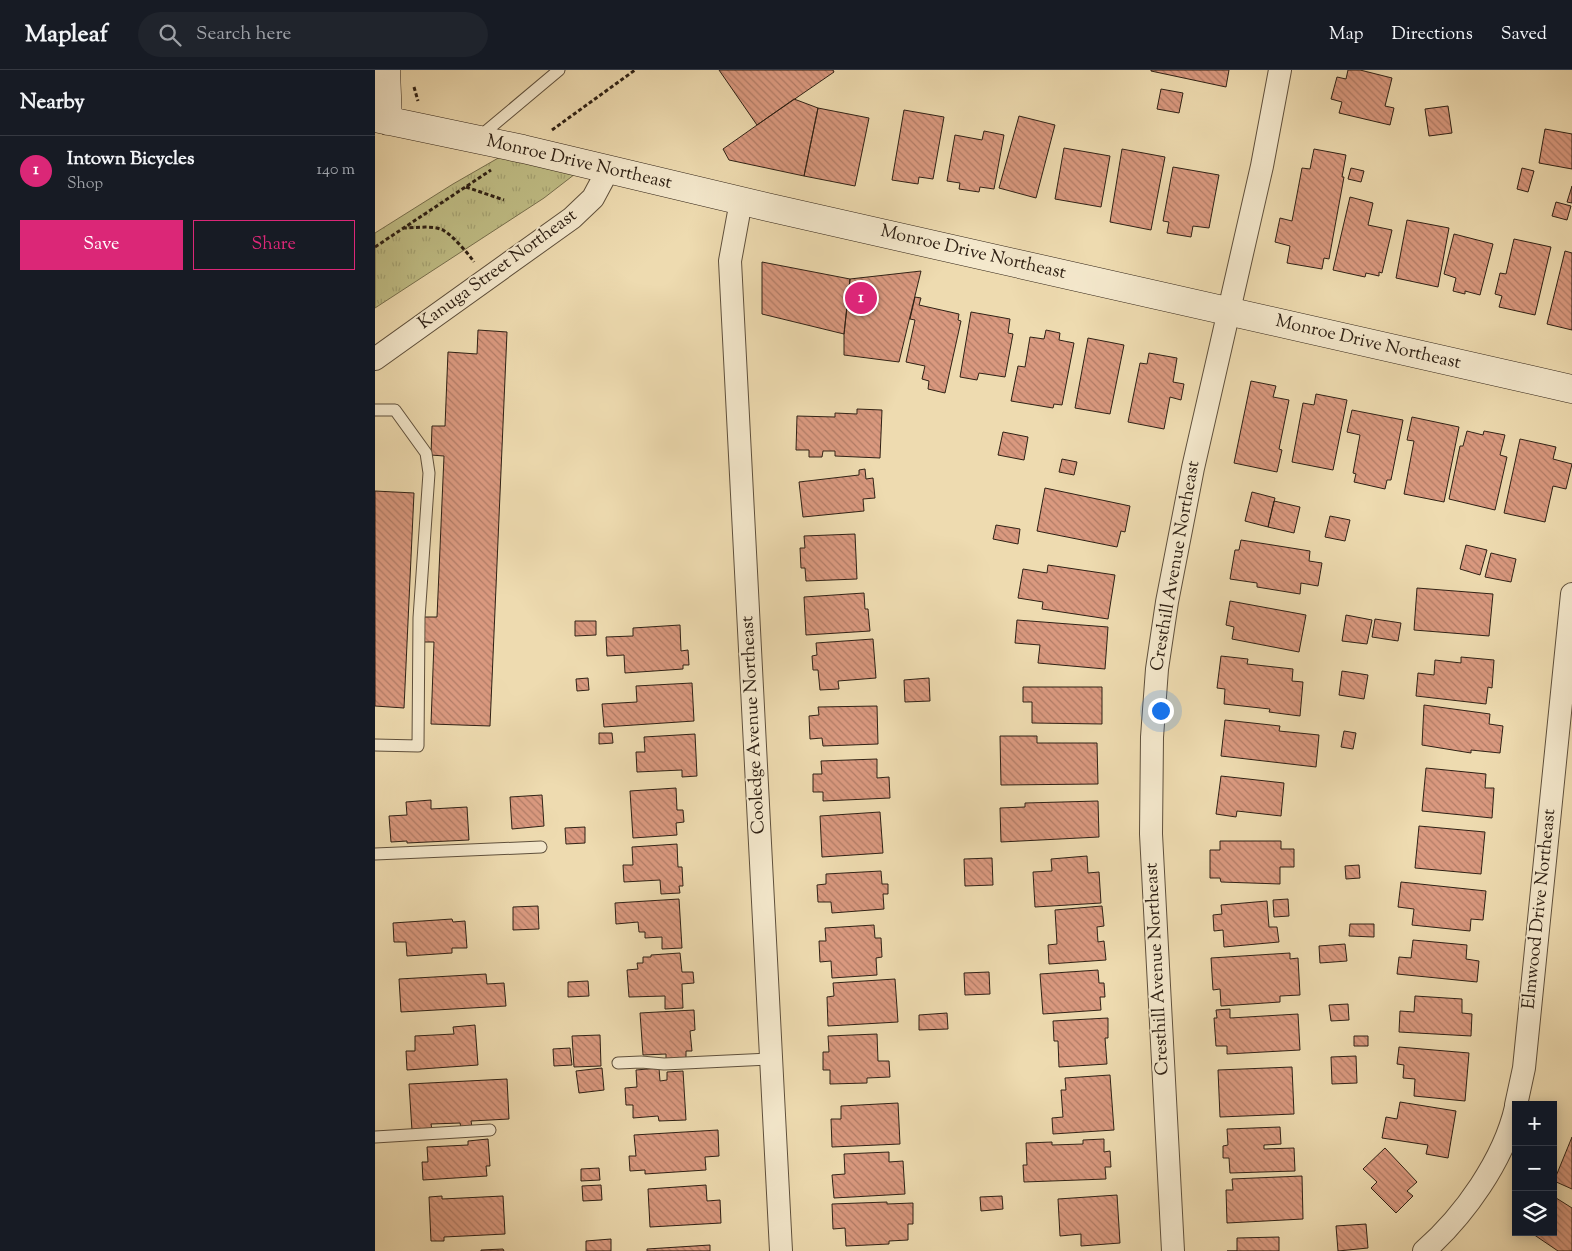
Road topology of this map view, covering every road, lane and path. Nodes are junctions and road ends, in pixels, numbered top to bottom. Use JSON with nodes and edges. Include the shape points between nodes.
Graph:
{"nodes":[{"id":1,"x":386,"y":70,"type":"edge"},
{"id":2,"x":559,"y":70,"type":"edge"},
{"id":3,"x":635,"y":70,"type":"edge"},
{"id":4,"x":1281,"y":70,"type":"edge"},
{"id":5,"x":382,"y":120,"type":"edge"},
{"id":6,"x":558,"y":126,"type":"dead end"},
{"id":7,"x":477,"y":139,"type":"junction"},
{"id":8,"x":608,"y":170,"type":"junction"},
{"id":9,"x":489,"y":171,"type":"dead end"},
{"id":10,"x":465,"y":187,"type":"junction"},
{"id":11,"x":504,"y":200,"type":"dead end"},
{"id":12,"x":741,"y":201,"type":"junction"},
{"id":13,"x":403,"y":228,"type":"junction"},
{"id":14,"x":375,"y":247,"type":"edge"},
{"id":15,"x":478,"y":267,"type":"dead end"},
{"id":16,"x":1229,"y":311,"type":"junction"},
{"id":17,"x":375,"y":359,"type":"edge"},
{"id":18,"x":1572,"y":388,"type":"edge"},
{"id":19,"x":375,"y":410,"type":"edge"},
{"id":20,"x":1572,"y":594,"type":"edge"},
{"id":21,"x":375,"y":745,"type":"edge"},
{"id":22,"x":541,"y":847,"type":"dead end"},
{"id":23,"x":375,"y":854,"type":"edge"},
{"id":24,"x":771,"y":1059,"type":"junction"},
{"id":25,"x":617,"y":1063,"type":"dead end"},
{"id":26,"x":1517,"y":1101,"type":"edge"},
{"id":27,"x":1512,"y":1118,"type":"edge"},
{"id":28,"x":490,"y":1130,"type":"dead end"},
{"id":29,"x":375,"y":1137,"type":"edge"},
{"id":30,"x":781,"y":1251,"type":"edge"},
{"id":31,"x":1173,"y":1251,"type":"edge"},
{"id":32,"x":1424,"y":1251,"type":"edge"}],
"edges":[{"from":1,"to":5,"type":"main road"},
{"from":2,"to":7,"type":"lane"},
{"from":3,"to":6,"type":"path"},
{"from":4,"to":16,"type":"street","name":"Cresthill Avenue Northeast"},
{"from":5,"to":7,"type":"main road","name":"Monroe Drive Northeast"},
{"from":7,"to":8,"type":"main road","name":"Monroe Drive Northeast"},
{"from":8,"to":12,"type":"main road","name":"Monroe Drive Northeast"},
{"from":8,"to":17,"type":"street","name":"Kanuga Street Northeast","via":[[593,198],[572,218]]},
{"from":9,"to":10,"type":"path"},
{"from":10,"to":11,"type":"path"},
{"from":10,"to":13,"type":"path"},
{"from":12,"to":16,"type":"main road","name":"Monroe Drive Northeast"},
{"from":12,"to":24,"type":"street","name":"Cooledge Avenue Northeast","via":[[730,261]]},
{"from":13,"to":14,"type":"path"},
{"from":13,"to":15,"type":"path","via":[[443,230]]},
{"from":16,"to":18,"type":"main road","name":"Monroe Drive Northeast"},
{"from":16,"to":31,"type":"street","name":"Cresthill Avenue Northeast","via":[[1193,468],[1169,593],[1151,737],[1151,834]]},
{"from":19,"to":21,"type":"lane","via":[[395,410],[425,453],[429,473],[419,618],[418,746]]},
{"from":20,"to":26,"type":"street","name":"Elmwood Drive Northeast","via":[[1524,1068]]},
{"from":22,"to":23,"type":"lane"},
{"from":24,"to":25,"type":"lane"},
{"from":24,"to":30,"type":"street","name":"Cooledge Avenue Northeast"},
{"from":27,"to":32,"type":"street","name":"Elmwood Drive Northeast","via":[[1499,1155],[1473,1199]]},
{"from":28,"to":29,"type":"lane"}]}
